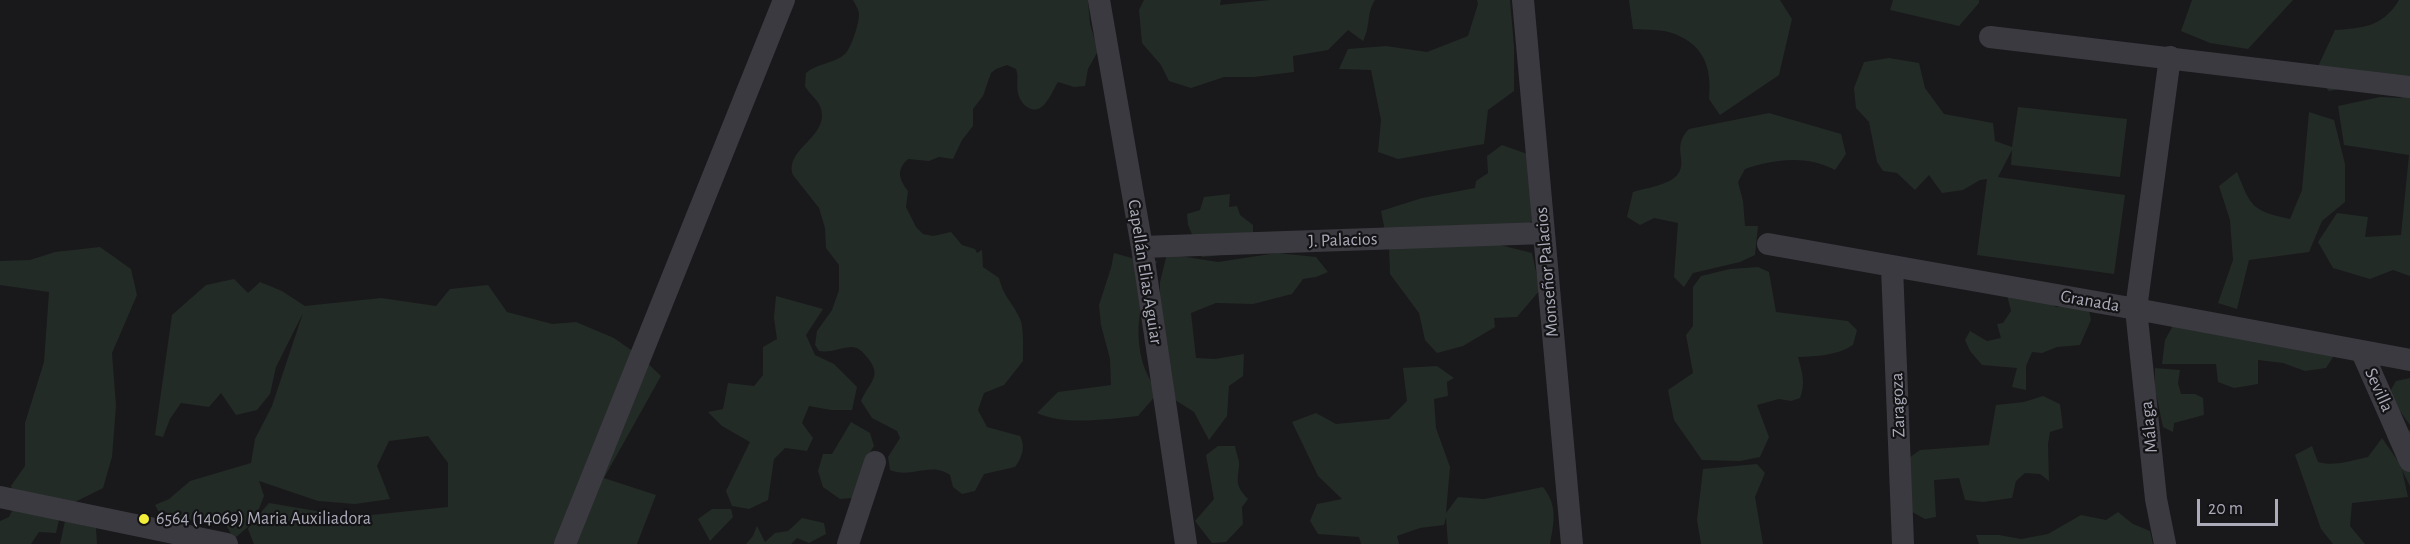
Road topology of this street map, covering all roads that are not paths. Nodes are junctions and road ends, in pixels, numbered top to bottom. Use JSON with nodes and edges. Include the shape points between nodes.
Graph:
{"nodes":[{"id":1,"x":784,"y":0,"type":"edge"},
{"id":2,"x":1099,"y":0,"type":"edge"},
{"id":3,"x":1523,"y":0,"type":"edge"},
{"id":4,"x":1990,"y":37,"type":"dead end"},
{"id":5,"x":2170,"y":57,"type":"junction"},
{"id":6,"x":2410,"y":87,"type":"edge"},
{"id":7,"x":1544,"y":233,"type":"junction"},
{"id":8,"x":1768,"y":244,"type":"dead end"},
{"id":9,"x":1142,"y":246,"type":"junction"},
{"id":10,"x":1892,"y":267,"type":"junction"},
{"id":11,"x":2136,"y":309,"type":"junction"},
{"id":12,"x":2362,"y":352,"type":"junction"},
{"id":13,"x":2410,"y":360,"type":"edge"},
{"id":14,"x":2410,"y":461,"type":"edge"},
{"id":15,"x":875,"y":462,"type":"dead end"},
{"id":16,"x":0,"y":497,"type":"edge"},
{"id":17,"x":225,"y":544,"type":"edge"},
{"id":18,"x":565,"y":544,"type":"edge"},
{"id":19,"x":848,"y":544,"type":"edge"},
{"id":20,"x":1186,"y":544,"type":"edge"},
{"id":21,"x":1572,"y":544,"type":"edge"},
{"id":22,"x":1904,"y":544,"type":"edge"},
{"id":23,"x":2165,"y":544,"type":"edge"}],
"edges":[{"from":1,"to":18,"type":"street"},
{"from":2,"to":9,"type":"street","name":"Capellán Elias Aguiar"},
{"from":3,"to":7,"type":"street","name":"Monseñor Palacios"},
{"from":4,"to":5,"type":"street"},
{"from":5,"to":6,"type":"street"},
{"from":5,"to":11,"type":"street","name":"Málaga"},
{"from":7,"to":9,"type":"street","name":"J. Palacios"},
{"from":7,"to":21,"type":"street","name":"Monseñor Palacios"},
{"from":8,"to":10,"type":"street","name":"Granada"},
{"from":9,"to":20,"type":"street","name":"Capellán Elias Aguiar"},
{"from":10,"to":11,"type":"street","name":"Granada"},
{"from":10,"to":22,"type":"street","name":"Zaragoza"},
{"from":11,"to":12,"type":"street","name":"Granada"},
{"from":11,"to":23,"type":"street","name":"Málaga","via":[[2156,499]]},
{"from":12,"to":13,"type":"street","name":"Granada"},
{"from":12,"to":14,"type":"street","name":"Sevilla"},
{"from":15,"to":19,"type":"street"},
{"from":16,"to":17,"type":"street"}]}
